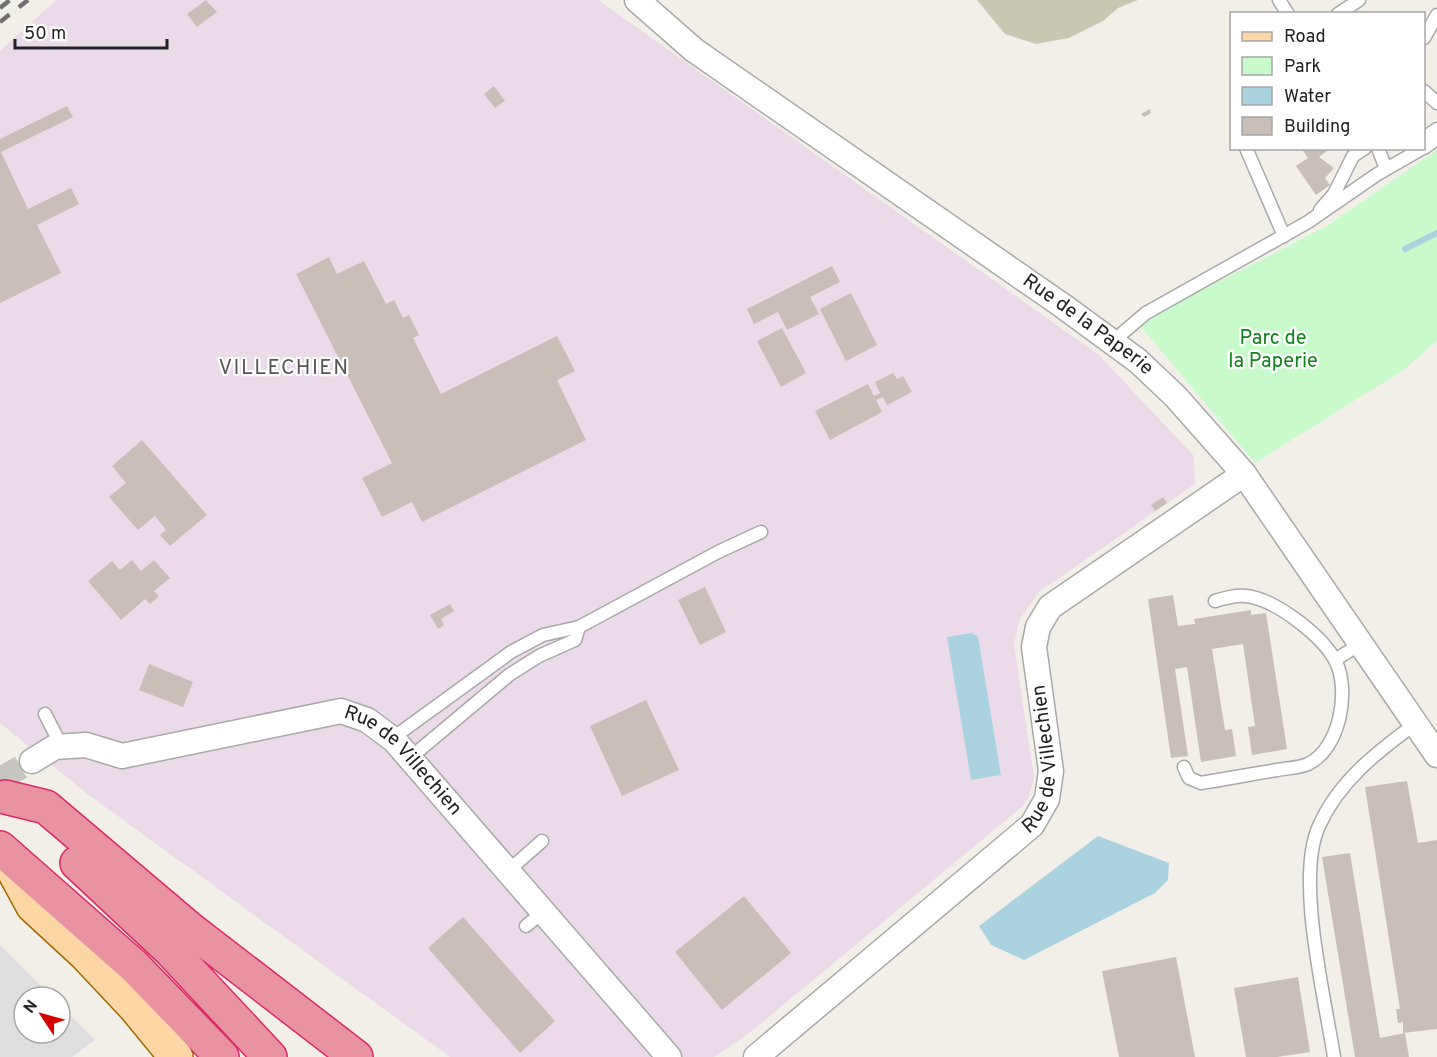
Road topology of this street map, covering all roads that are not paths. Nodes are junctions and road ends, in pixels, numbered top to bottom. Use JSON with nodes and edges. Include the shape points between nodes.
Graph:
{"nodes":[{"id":1,"x":637,"y":0,"type":"edge"},
{"id":2,"x":1359,"y":0,"type":"edge"},
{"id":3,"x":1341,"y":12,"type":"edge"},
{"id":4,"x":1437,"y":15,"type":"edge"},
{"id":5,"x":1425,"y":36,"type":"edge"},
{"id":6,"x":1425,"y":92,"type":"edge"},
{"id":7,"x":1437,"y":103,"type":"edge"},
{"id":8,"x":1247,"y":150,"type":"edge"},
{"id":9,"x":1362,"y":150,"type":"edge"},
{"id":10,"x":1379,"y":150,"type":"edge"},
{"id":11,"x":1419,"y":150,"type":"edge"},
{"id":12,"x":1386,"y":169,"type":"junction"},
{"id":13,"x":1311,"y":220,"type":"junction"},
{"id":14,"x":1284,"y":236,"type":"junction"},
{"id":15,"x":1112,"y":342,"type":"junction"},
{"id":16,"x":1244,"y":474,"type":"junction"},
{"id":17,"x":761,"y":532,"type":"dead end"},
{"id":18,"x":1215,"y":601,"type":"dead end"},
{"id":19,"x":579,"y":627,"type":"junction"},
{"id":20,"x":1360,"y":644,"type":"junction"},
{"id":21,"x":1335,"y":660,"type":"junction"},
{"id":22,"x":45,"y":714,"type":"dead end"},
{"id":23,"x":1415,"y":724,"type":"junction"},
{"id":24,"x":394,"y":740,"type":"junction"},
{"id":25,"x":62,"y":747,"type":"junction"},
{"id":26,"x":1437,"y":755,"type":"edge"},
{"id":27,"x":410,"y":758,"type":"junction"},
{"id":28,"x":32,"y":761,"type":"tunnel mouth"},
{"id":29,"x":1184,"y":767,"type":"dead end"},
{"id":30,"x":2,"y":795,"type":"edge"},
{"id":31,"x":542,"y":841,"type":"dead end"},
{"id":32,"x":2,"y":850,"type":"edge"},
{"id":33,"x":509,"y":870,"type":"junction"},
{"id":34,"x":176,"y":1057,"type":"edge"},
{"id":35,"x":222,"y":1057,"type":"edge"},
{"id":36,"x":270,"y":1057,"type":"edge"},
{"id":37,"x":356,"y":1057,"type":"edge"},
{"id":38,"x":669,"y":1057,"type":"edge"},
{"id":39,"x":756,"y":1057,"type":"edge"},
{"id":40,"x":1334,"y":1057,"type":"edge"}],
"edges":[{"from":1,"to":15,"type":"street","name":"Rue de la Paperie","via":[[702,56]]},
{"from":2,"to":3,"type":"lane"},
{"from":4,"to":5,"type":"lane"},
{"from":6,"to":7,"type":"lane"},
{"from":8,"to":14,"type":"lane"},
{"from":9,"to":13,"type":"lane","via":[[1353,156],[1334,194]]},
{"from":10,"to":12,"type":"lane"},
{"from":11,"to":12,"type":"lane"},
{"from":12,"to":13,"type":"lane"},
{"from":13,"to":14,"type":"lane"},
{"from":14,"to":15,"type":"lane","via":[[1146,314]]},
{"from":15,"to":16,"type":"street","name":"Rue de la Paperie","via":[[1176,397]]},
{"from":16,"to":20,"type":"street","name":"Rue de la Paperie"},
{"from":16,"to":39,"type":"street","name":"Rue de Villechien","via":[[1050,607],[1038,627],[1034,647],[1051,771],[1047,799],[1032,825]]},
{"from":17,"to":19,"type":"lane"},
{"from":18,"to":21,"type":"lane","via":[[1236,596],[1263,600],[1313,633]]},
{"from":19,"to":24,"type":"lane","via":[[543,634],[511,652]]},
{"from":19,"to":27,"type":"lane","via":[[575,640],[509,675]]},
{"from":20,"to":21,"type":"lane"},
{"from":20,"to":23,"type":"street","name":"Rue de la Paperie"},
{"from":21,"to":29,"type":"lane","via":[[1340,675],[1338,727],[1326,749],[1308,764],[1201,783],[1190,778]]},
{"from":22,"to":25,"type":"lane"},
{"from":23,"to":26,"type":"street","name":"Rue de la Paperie"},
{"from":23,"to":40,"type":"lane","via":[[1356,772],[1326,810],[1312,846],[1309,886]]},
{"from":24,"to":25,"type":"street","name":"Rue de Villechien","via":[[367,720],[341,711],[122,756],[86,745]]},
{"from":24,"to":27,"type":"street","name":"Rue de Villechien"},
{"from":25,"to":28,"type":"street","name":"Rue de Villechien"},
{"from":27,"to":33,"type":"street","name":"Rue de Villechien"},
{"from":30,"to":36,"type":"highway","via":[[170,950]]},
{"from":30,"to":37,"type":"highway","via":[[46,807],[190,929]]},
{"from":31,"to":33,"type":"lane"},
{"from":32,"to":34,"type":"main road","via":[[33,906],[85,954]]},
{"from":32,"to":35,"type":"highway","via":[[134,966]]},
{"from":33,"to":38,"type":"street","name":"Rue de Villechien","via":[[535,919]]}]}
